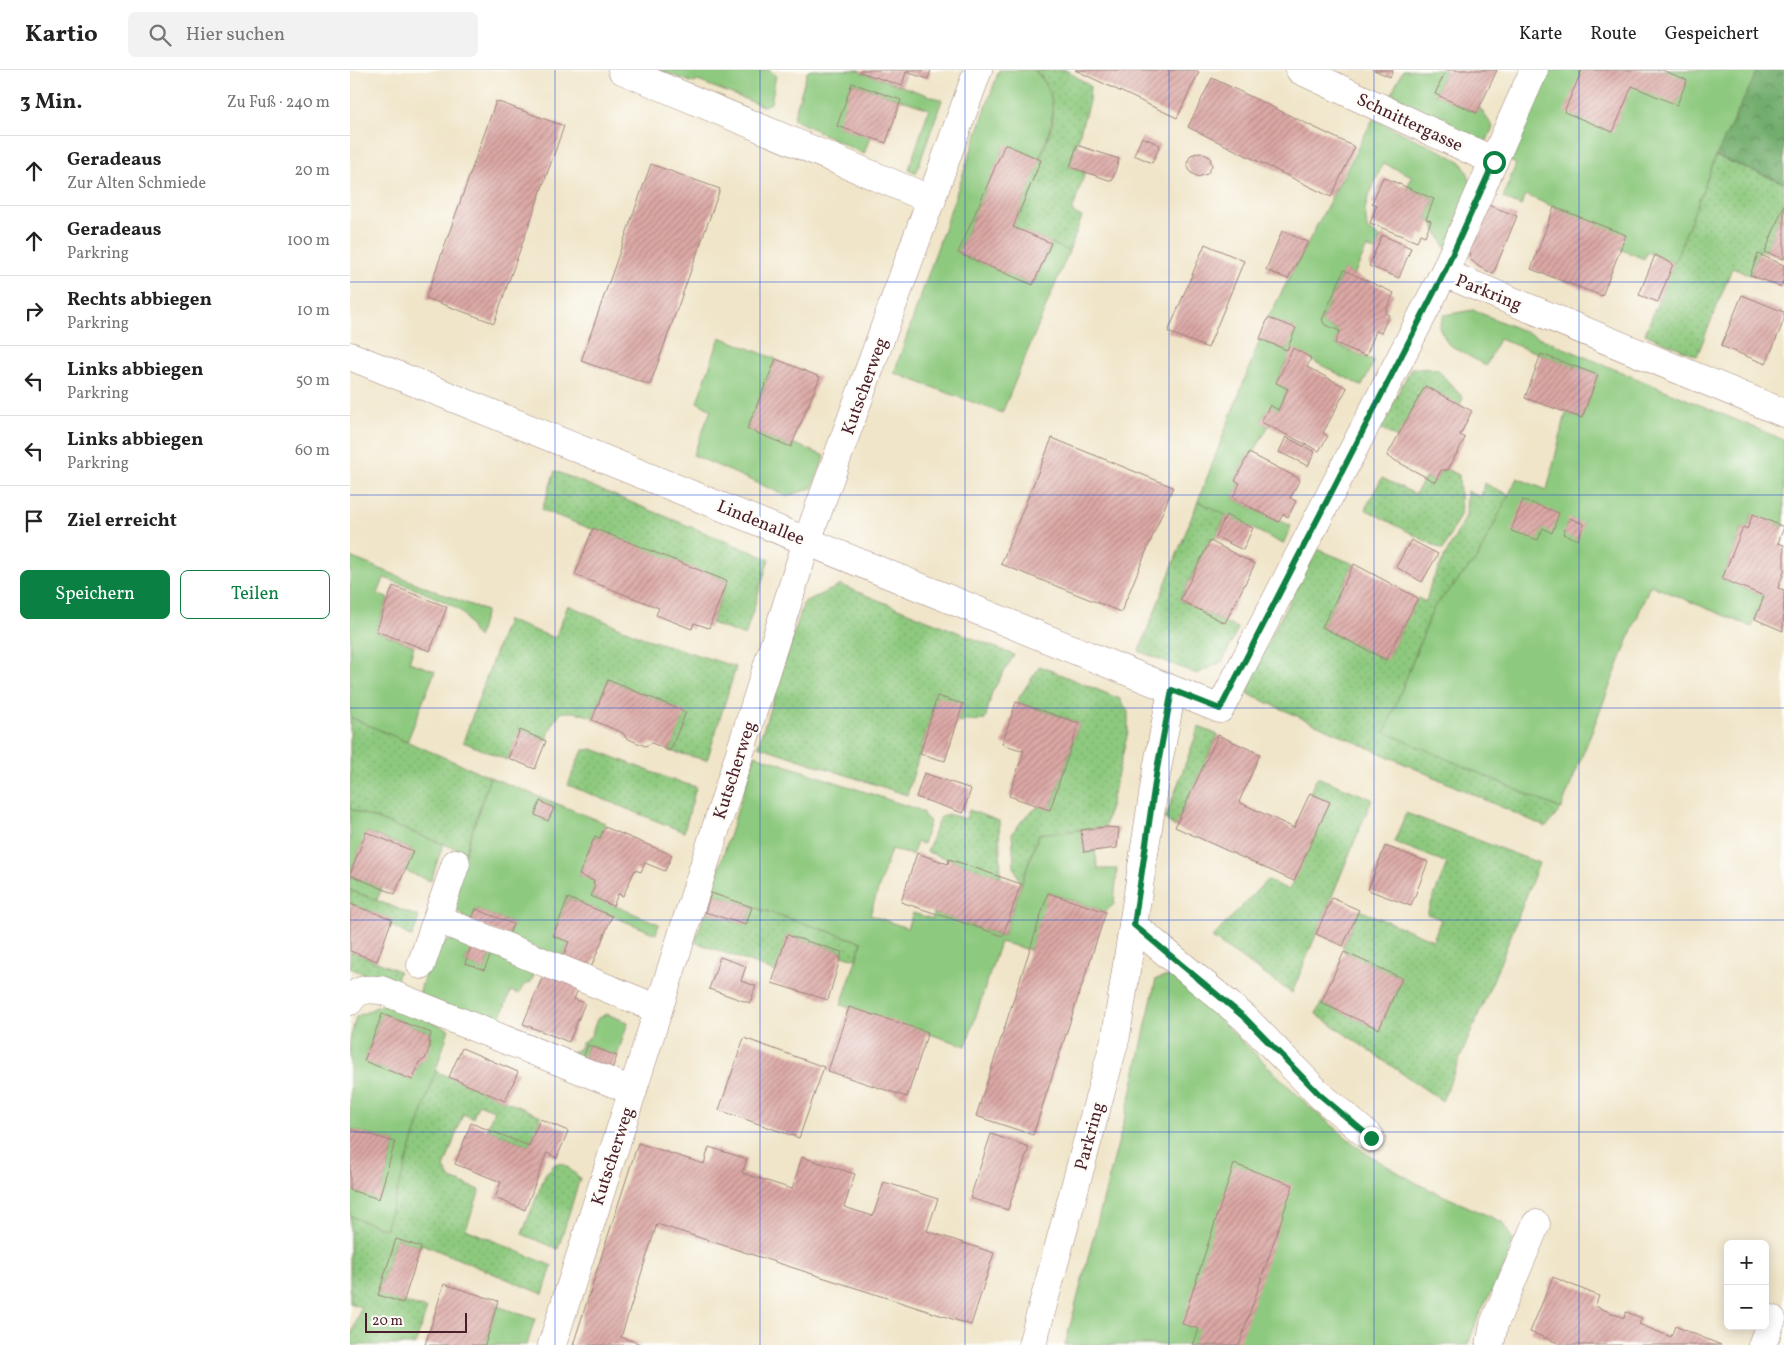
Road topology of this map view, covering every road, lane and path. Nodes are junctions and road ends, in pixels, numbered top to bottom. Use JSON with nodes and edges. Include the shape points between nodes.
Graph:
{"nodes":[{"id":1,"x":622,"y":70,"type":"edge"},
{"id":2,"x":978,"y":70,"type":"edge"},
{"id":3,"x":1300,"y":70,"type":"edge"},
{"id":4,"x":1534,"y":70,"type":"edge"},
{"id":5,"x":1494,"y":162,"type":"junction"},
{"id":6,"x":932,"y":200,"type":"junction"},
{"id":7,"x":1444,"y":273,"type":"junction"},
{"id":8,"x":350,"y":356,"type":"edge"},
{"id":9,"x":1784,"y":413,"type":"edge"},
{"id":10,"x":807,"y":541,"type":"junction"},
{"id":11,"x":1172,"y":690,"type":"junction"},
{"id":12,"x":456,"y":863,"type":"dead end"},
{"id":13,"x":438,"y":919,"type":"junction"},
{"id":14,"x":1134,"y":925,"type":"junction"},
{"id":15,"x":422,"y":966,"type":"dead end"},
{"id":16,"x":350,"y":1001,"type":"edge"},
{"id":17,"x":658,"y":1009,"type":"junction"},
{"id":18,"x":633,"y":1091,"type":"junction"},
{"id":19,"x":1371,"y":1138,"type":"dead end"},
{"id":20,"x":1536,"y":1224,"type":"dead end"},
{"id":21,"x":1772,"y":1319,"type":"dead end"},
{"id":22,"x":552,"y":1345,"type":"edge"},
{"id":23,"x":1032,"y":1345,"type":"edge"},
{"id":24,"x":1490,"y":1345,"type":"edge"},
{"id":25,"x":1762,"y":1345,"type":"edge"}],
"edges":[{"from":1,"to":6,"type":"street"},
{"from":2,"to":6,"type":"street","name":"Kutscherweg"},
{"from":3,"to":5,"type":"street","name":"Schnittergasse"},
{"from":4,"to":5,"type":"street"},
{"from":5,"to":7,"type":"street"},
{"from":6,"to":10,"type":"street","name":"Kutscherweg"},
{"from":7,"to":9,"type":"street","name":"Parkring"},
{"from":7,"to":11,"type":"street","name":"Parkring","via":[[1220,709]]},
{"from":8,"to":10,"type":"street","name":"Lindenallee"},
{"from":10,"to":11,"type":"street","name":"Lindenallee"},
{"from":10,"to":17,"type":"street","name":"Kutscherweg"},
{"from":11,"to":14,"type":"street","name":"Parkring"},
{"from":12,"to":13,"type":"street"},
{"from":13,"to":15,"type":"street"},
{"from":13,"to":17,"type":"street"},
{"from":14,"to":19,"type":"street","via":[[1245,1018],[1320,1095]]},
{"from":14,"to":23,"type":"street","name":"Parkring","via":[[1116,1036]]},
{"from":16,"to":18,"type":"street","via":[[353,995],[364,989],[381,990]]},
{"from":17,"to":18,"type":"street","name":"Kutscherweg"},
{"from":18,"to":22,"type":"street","name":"Kutscherweg"},
{"from":20,"to":24,"type":"street","via":[[1494,1324]]},
{"from":21,"to":25,"type":"street"}]}
